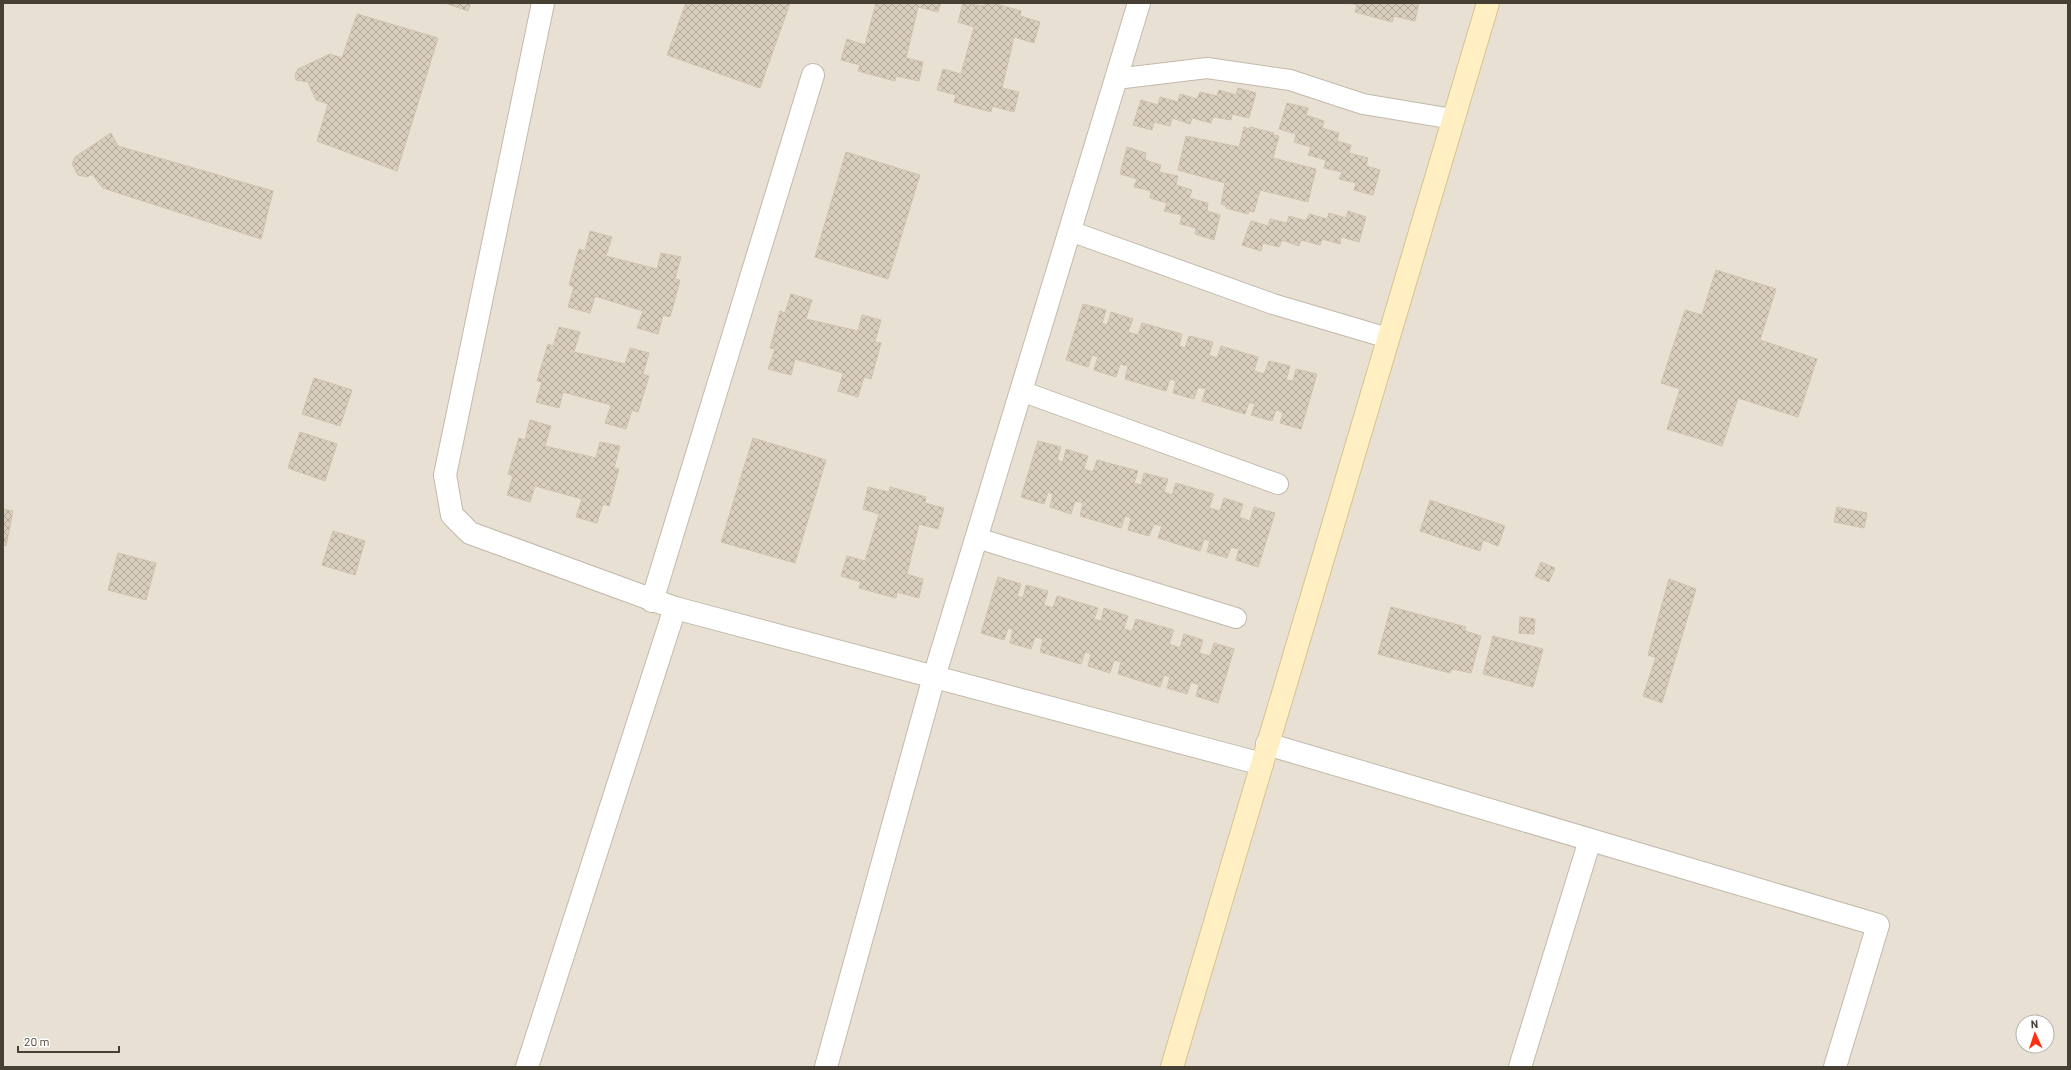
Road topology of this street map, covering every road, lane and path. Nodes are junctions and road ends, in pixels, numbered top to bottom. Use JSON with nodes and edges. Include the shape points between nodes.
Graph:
{"nodes":[{"id":1,"x":543,"y":3,"type":"edge"},
{"id":2,"x":1139,"y":3,"type":"edge"},
{"id":3,"x":1488,"y":3,"type":"edge"},
{"id":4,"x":813,"y":75,"type":"dead end"},
{"id":5,"x":1116,"y":79,"type":"junction"},
{"id":6,"x":1453,"y":119,"type":"junction"},
{"id":7,"x":1070,"y":231,"type":"junction"},
{"id":8,"x":1388,"y":338,"type":"junction"},
{"id":9,"x":1021,"y":391,"type":"junction"},
{"id":10,"x":1278,"y":484,"type":"dead end"},
{"id":11,"x":977,"y":538,"type":"junction"},
{"id":12,"x":652,"y":601,"type":"junction"},
{"id":13,"x":675,"y":608,"type":"junction"},
{"id":14,"x":1236,"y":618,"type":"dead end"},
{"id":15,"x":934,"y":677,"type":"junction"},
{"id":16,"x":1264,"y":754,"type":"junction"},
{"id":17,"x":1590,"y":840,"type":"junction"},
{"id":18,"x":527,"y":1067,"type":"edge"},
{"id":19,"x":826,"y":1067,"type":"edge"},
{"id":20,"x":1172,"y":1067,"type":"edge"},
{"id":21,"x":1520,"y":1067,"type":"edge"},
{"id":22,"x":1835,"y":1067,"type":"edge"}],
"edges":[{"from":1,"to":12,"type":"street","via":[[445,475],[452,515],[470,533]]},
{"from":2,"to":5,"type":"street"},
{"from":3,"to":6,"type":"street"},
{"from":4,"to":12,"type":"street"},
{"from":5,"to":6,"type":"lane","via":[[1207,68],[1290,80],[1363,104]]},
{"from":5,"to":7,"type":"street"},
{"from":6,"to":8,"type":"street"},
{"from":7,"to":8,"type":"lane","via":[[1274,304]]},
{"from":7,"to":9,"type":"street"},
{"from":8,"to":16,"type":"street"},
{"from":9,"to":10,"type":"lane"},
{"from":9,"to":11,"type":"street"},
{"from":11,"to":14,"type":"lane"},
{"from":11,"to":15,"type":"street"},
{"from":12,"to":13,"type":"street"},
{"from":13,"to":15,"type":"street"},
{"from":13,"to":18,"type":"street"},
{"from":15,"to":16,"type":"street"},
{"from":15,"to":19,"type":"street"},
{"from":16,"to":17,"type":"street"},
{"from":16,"to":20,"type":"street"},
{"from":17,"to":21,"type":"street"},
{"from":17,"to":22,"type":"street","via":[[1878,925]]}]}
